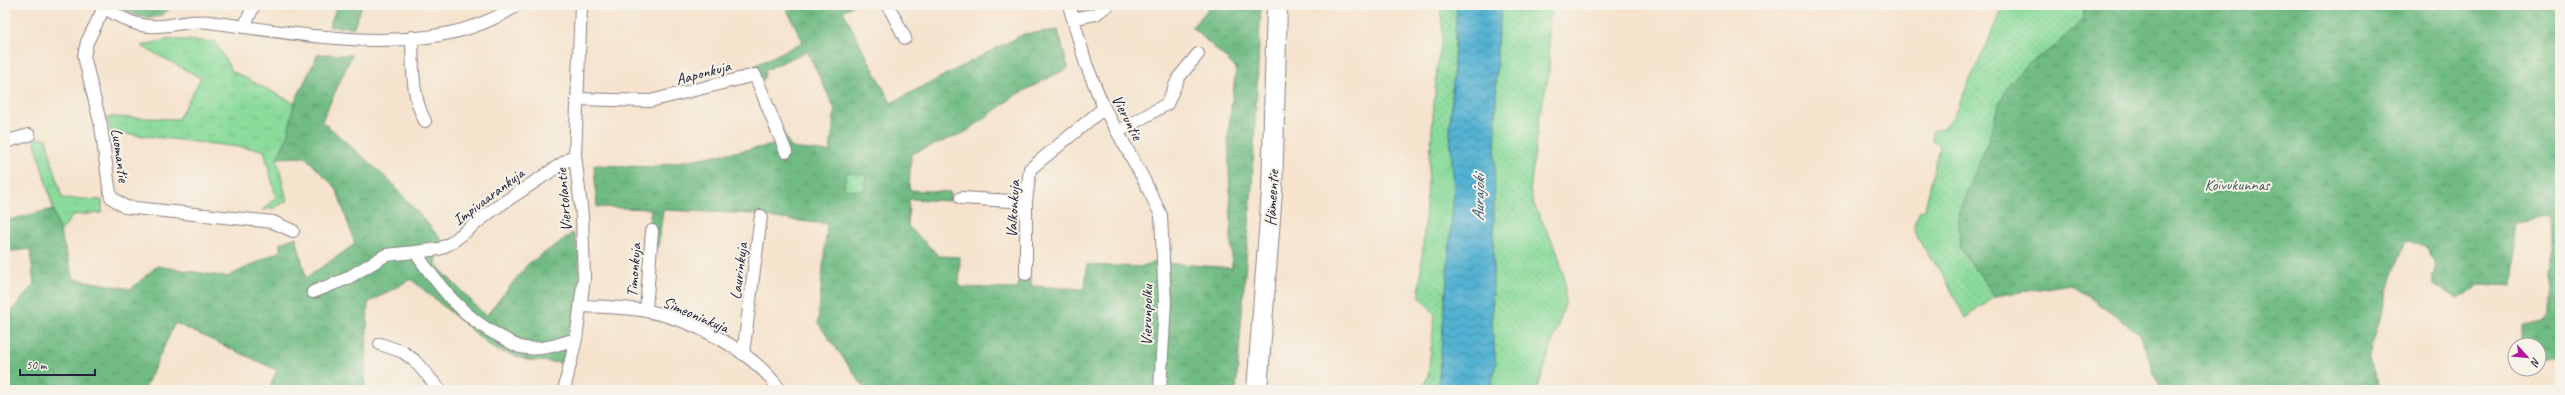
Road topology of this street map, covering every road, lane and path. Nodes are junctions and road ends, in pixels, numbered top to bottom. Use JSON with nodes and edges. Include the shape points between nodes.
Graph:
{"nodes":[{"id":1,"x":254,"y":5,"type":"edge"},
{"id":2,"x":517,"y":5,"type":"edge"},
{"id":3,"x":581,"y":5,"type":"edge"},
{"id":4,"x":888,"y":5,"type":"edge"},
{"id":5,"x":1069,"y":5,"type":"edge"},
{"id":6,"x":1108,"y":5,"type":"edge"},
{"id":7,"x":1278,"y":5,"type":"edge"},
{"id":8,"x":101,"y":6,"type":"edge"},
{"id":9,"x":1073,"y":19,"type":"junction"},
{"id":10,"x":244,"y":27,"type":"junction"},
{"id":11,"x":412,"y":37,"type":"junction"},
{"id":12,"x":905,"y":38,"type":"dead end"},
{"id":13,"x":1198,"y":54,"type":"dead end"},
{"id":14,"x":577,"y":99,"type":"junction"},
{"id":15,"x":1104,"y":108,"type":"junction"},
{"id":16,"x":425,"y":121,"type":"dead end"},
{"id":17,"x":1119,"y":132,"type":"junction"},
{"id":18,"x":29,"y":135,"type":"dead end"},
{"id":19,"x":5,"y":142,"type":"edge"},
{"id":20,"x":786,"y":152,"type":"dead end"},
{"id":21,"x":575,"y":155,"type":"junction"},
{"id":22,"x":961,"y":198,"type":"dead end"},
{"id":23,"x":1026,"y":202,"type":"junction"},
{"id":24,"x":761,"y":216,"type":"dead end"},
{"id":25,"x":293,"y":231,"type":"dead end"},
{"id":26,"x":652,"y":231,"type":"dead end"},
{"id":27,"x":1161,"y":241,"type":"joint"},
{"id":28,"x":416,"y":252,"type":"junction"},
{"id":29,"x":1026,"y":274,"type":"dead end"},
{"id":30,"x":313,"y":292,"type":"dead end"},
{"id":31,"x":582,"y":306,"type":"junction"},
{"id":32,"x":646,"y":311,"type":"junction"},
{"id":33,"x":576,"y":339,"type":"junction"},
{"id":34,"x":380,"y":344,"type":"dead end"},
{"id":35,"x":743,"y":354,"type":"junction"},
{"id":36,"x":440,"y":390,"type":"edge"},
{"id":37,"x":564,"y":390,"type":"edge"},
{"id":38,"x":780,"y":390,"type":"edge"},
{"id":39,"x":1160,"y":390,"type":"edge"},
{"id":40,"x":1257,"y":390,"type":"edge"}],
"edges":[{"from":1,"to":10,"type":"street"},
{"from":2,"to":11,"type":"street","via":[[476,26],[443,34]]},
{"from":3,"to":14,"type":"street","name":"Viertolantie"},
{"from":4,"to":12,"type":"street"},
{"from":5,"to":9,"type":"street","name":"Vieruntie"},
{"from":6,"to":9,"type":"street","via":[[1096,14]]},
{"from":7,"to":40,"type":"highway","name":"Hämeentie","via":[[1272,190]]},
{"from":8,"to":10,"type":"street","via":[[131,22],[148,26],[207,22]]},
{"from":8,"to":25,"type":"street","name":"Luomantie","via":[[84,56],[101,126],[109,187],[117,203],[124,207],[274,222]]},
{"from":9,"to":15,"type":"street","name":"Vieruntie","via":[[1086,64]]},
{"from":10,"to":11,"type":"street","via":[[349,38]]},
{"from":11,"to":16,"type":"street","via":[[414,90],[418,108]]},
{"from":13,"to":17,"type":"street","via":[[1179,77],[1168,104]]},
{"from":14,"to":20,"type":"street","name":"Aaponkuja","via":[[650,102],[755,75]]},
{"from":14,"to":21,"type":"street","name":"Viertolantie"},
{"from":15,"to":17,"type":"street","name":"Vieruntie"},
{"from":15,"to":23,"type":"street","name":"Valkonkuja","via":[[1030,169]]},
{"from":17,"to":27,"type":"street","name":"Vieruntie","via":[[1161,215]]},
{"from":18,"to":19,"type":"street"},
{"from":21,"to":28,"type":"street","name":"Impivaarankuja","via":[[494,209],[451,243],[439,249]]},
{"from":21,"to":31,"type":"street","name":"Viertolantie","via":[[583,246]]},
{"from":22,"to":23,"type":"street"},
{"from":23,"to":29,"type":"street","name":"Valkonkuja"},
{"from":24,"to":35,"type":"street","name":"Laurinkuja"},
{"from":26,"to":32,"type":"street","name":"Timonkuja"},
{"from":27,"to":39,"type":"street","name":"Vierunpolku","via":[[1165,303]]},
{"from":28,"to":30,"type":"street","name":"Impivaarankuja","via":[[386,255],[346,279]]},
{"from":28,"to":33,"type":"street","via":[[442,290],[465,313],[489,331],[520,347],[546,348]]},
{"from":31,"to":32,"type":"street","name":"Simeoninkuja"},
{"from":31,"to":33,"type":"street","name":"Viertolantie"},
{"from":32,"to":35,"type":"street","name":"Simeoninkuja","via":[[670,317],[706,332]]},
{"from":33,"to":37,"type":"street","name":"Viertolantie"},
{"from":34,"to":36,"type":"street","via":[[403,352],[414,360]]},
{"from":35,"to":38,"type":"street","name":"Simeoninkuja","via":[[770,375]]}]}
